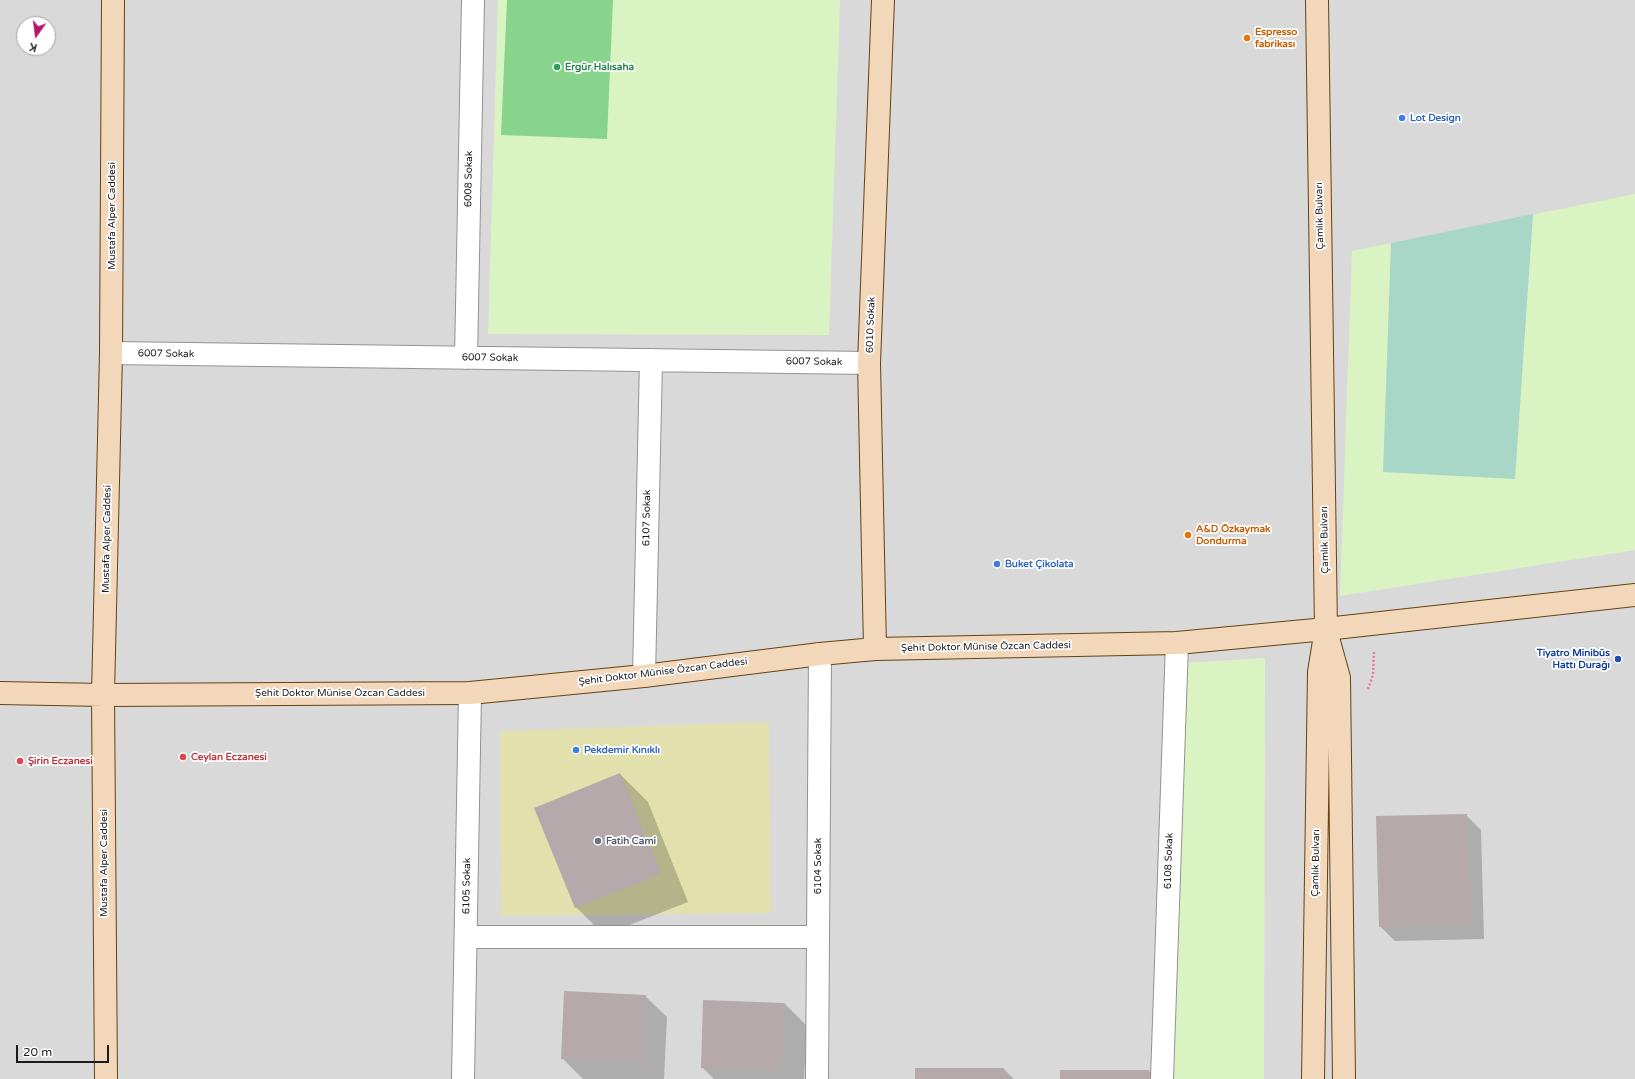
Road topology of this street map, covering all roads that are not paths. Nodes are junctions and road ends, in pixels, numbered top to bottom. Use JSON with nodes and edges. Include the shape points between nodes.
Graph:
{"nodes":[{"id":1,"x":113,"y":0,"type":"edge"},
{"id":2,"x":473,"y":0,"type":"edge"},
{"id":3,"x":883,"y":0,"type":"edge"},
{"id":4,"x":1317,"y":0,"type":"edge"},
{"id":5,"x":111,"y":354,"type":"junction"},
{"id":6,"x":466,"y":358,"type":"junction"},
{"id":7,"x":651,"y":360,"type":"junction"},
{"id":8,"x":869,"y":363,"type":"junction"},
{"id":9,"x":1635,"y":595,"type":"edge"},
{"id":10,"x":1326,"y":629,"type":"junction"},
{"id":11,"x":1177,"y":643,"type":"junction"},
{"id":12,"x":875,"y":649,"type":"junction"},
{"id":13,"x":820,"y":654,"type":"junction"},
{"id":14,"x":644,"y":676,"type":"junction"},
{"id":15,"x":0,"y":693,"type":"edge"},
{"id":16,"x":470,"y":693,"type":"junction"},
{"id":17,"x":103,"y":695,"type":"junction"},
{"id":18,"x":466,"y":937,"type":"junction"},
{"id":19,"x":818,"y":937,"type":"junction"},
{"id":20,"x":106,"y":1079,"type":"edge"},
{"id":21,"x":463,"y":1079,"type":"edge"},
{"id":22,"x":817,"y":1079,"type":"edge"},
{"id":23,"x":1162,"y":1079,"type":"edge"},
{"id":24,"x":1313,"y":1079,"type":"edge"},
{"id":25,"x":1344,"y":1079,"type":"edge"}],
"edges":[{"from":1,"to":5,"type":"street","name":"Mustafa Alper Caddesi"},
{"from":2,"to":6,"type":"street","name":"6008 Sokak"},
{"from":3,"to":8,"type":"street","name":"6010 Sokak"},
{"from":4,"to":10,"type":"street","name":"Çamlık Bulvarı"},
{"from":5,"to":6,"type":"street","name":"6007 Sokak"},
{"from":5,"to":17,"type":"street","name":"Mustafa Alper Caddesi"},
{"from":6,"to":7,"type":"street","name":"6007 Sokak"},
{"from":7,"to":8,"type":"street","name":"6007 Sokak"},
{"from":7,"to":14,"type":"street","name":"6107 Sokak"},
{"from":8,"to":12,"type":"street","name":"6010 Sokak"},
{"from":9,"to":10,"type":"street","name":"Şehit Doktor Münise Özcan Caddesi"},
{"from":10,"to":11,"type":"street","name":"Şehit Doktor Münise Özcan Caddesi"},
{"from":10,"to":24,"type":"street","name":"Çamlık Bulvarı","via":[[1319,672]]},
{"from":10,"to":25,"type":"street","via":[[1339,678]]},
{"from":11,"to":12,"type":"street","name":"Şehit Doktor Münise Özcan Caddesi"},
{"from":11,"to":23,"type":"street","name":"6108 Sokak"},
{"from":12,"to":13,"type":"street","name":"Şehit Doktor Münise Özcan Caddesi"},
{"from":13,"to":14,"type":"street","name":"Şehit Doktor Münise Özcan Caddesi"},
{"from":13,"to":19,"type":"street","name":"6104 Sokak"},
{"from":14,"to":16,"type":"street","name":"Şehit Doktor Münise Özcan Caddesi"},
{"from":15,"to":17,"type":"street","name":"Şehit Doktor Münise Özcan Caddesi"},
{"from":16,"to":17,"type":"street","name":"Şehit Doktor Münise Özcan Caddesi"},
{"from":16,"to":18,"type":"street","name":"6105 Sokak"},
{"from":17,"to":20,"type":"street","name":"Mustafa Alper Caddesi"},
{"from":18,"to":19,"type":"street"},
{"from":18,"to":21,"type":"street","name":"6105 Sokak"},
{"from":19,"to":22,"type":"street","name":"6104 Sokak"}]}
